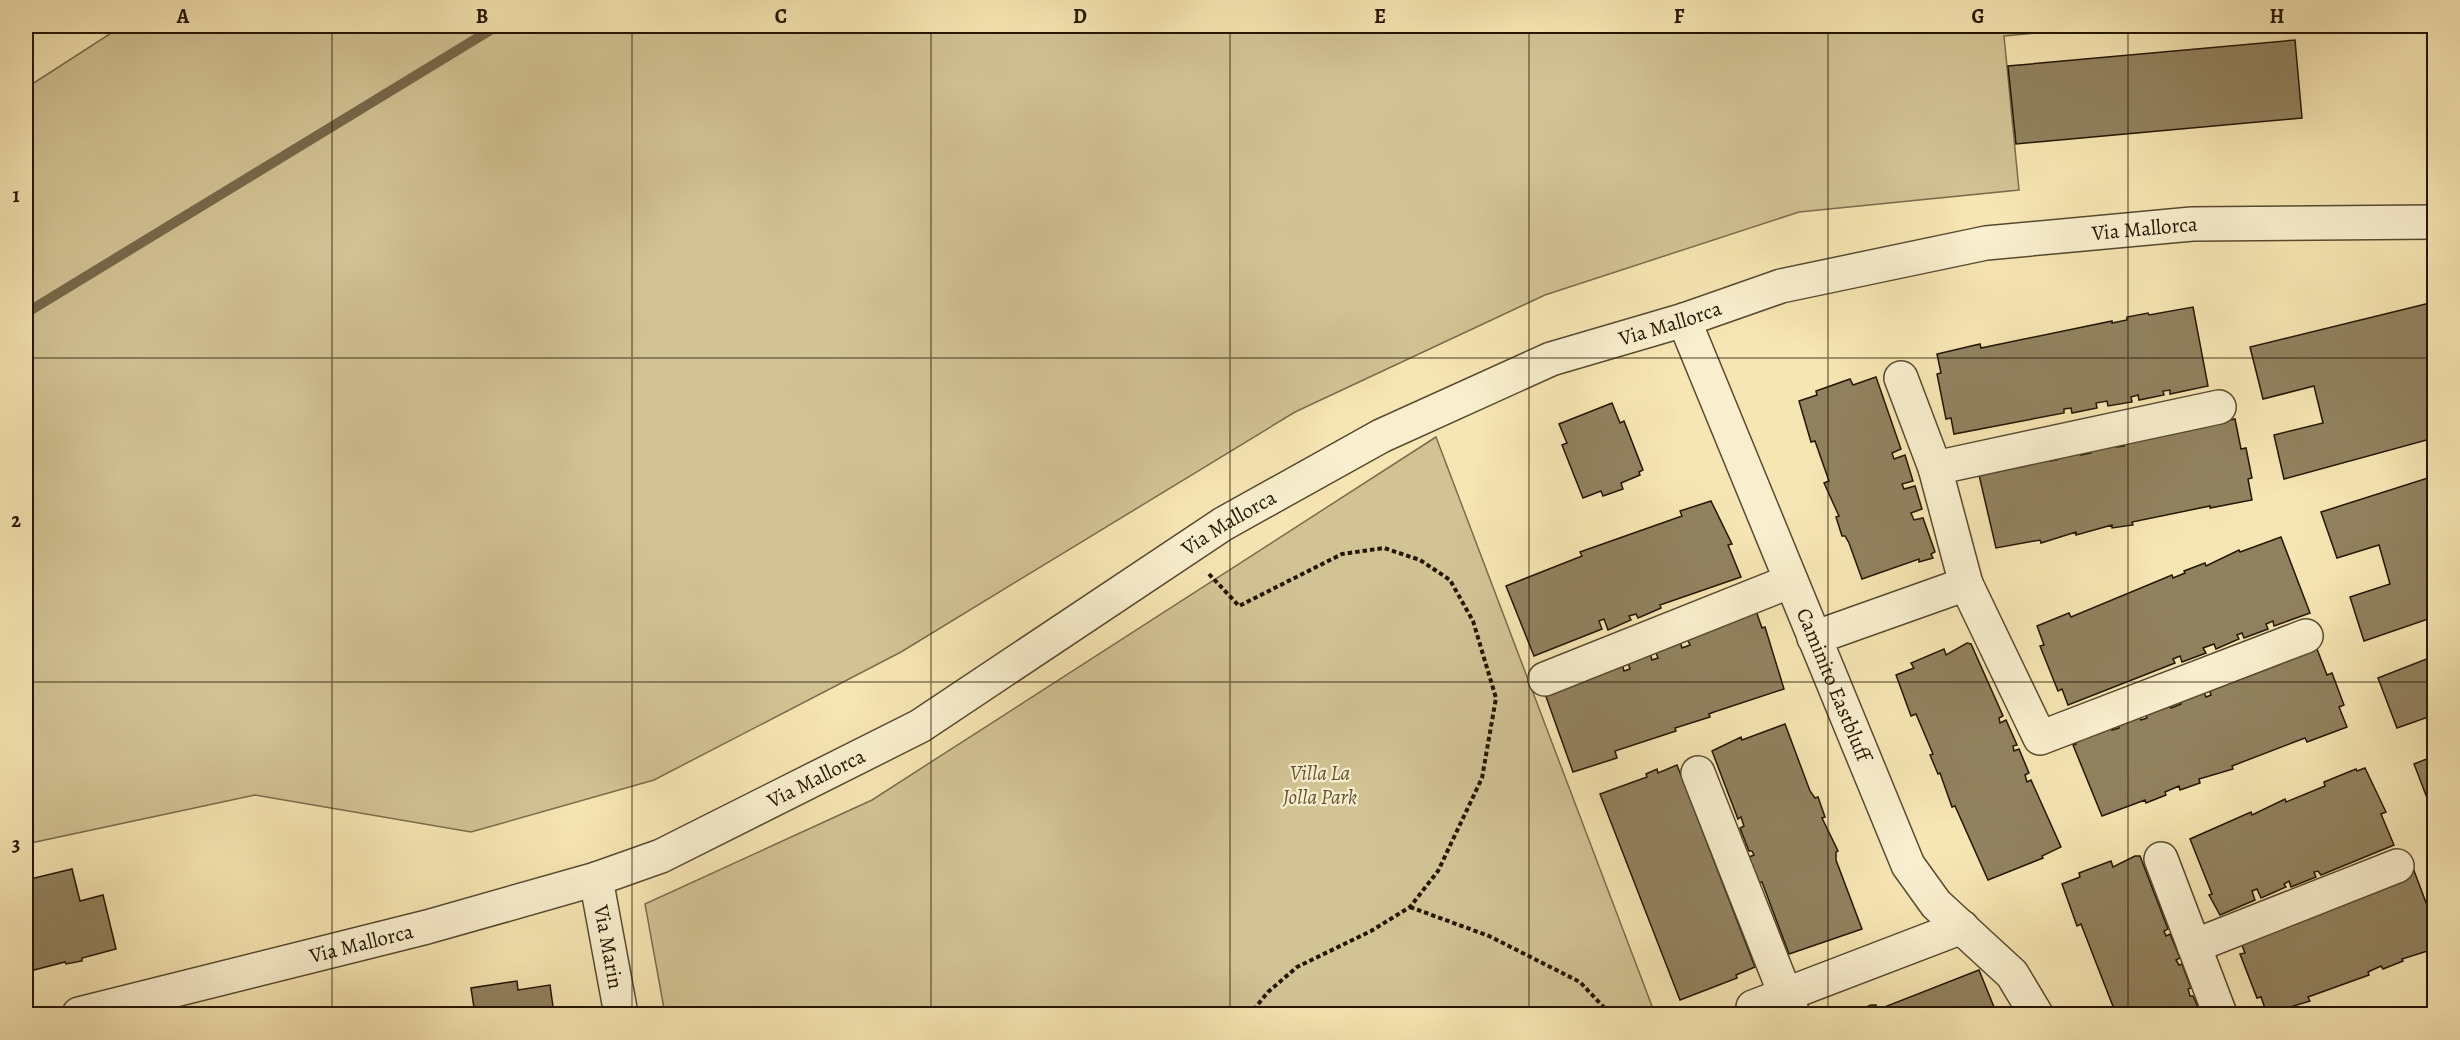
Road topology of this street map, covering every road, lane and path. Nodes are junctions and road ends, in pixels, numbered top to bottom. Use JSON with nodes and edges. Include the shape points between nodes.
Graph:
{"nodes":[{"id":1,"x":2434,"y":222,"type":"edge"},
{"id":2,"x":1684,"y":320,"type":"junction"},
{"id":3,"x":1901,"y":378,"type":"dead end"},
{"id":4,"x":2219,"y":407,"type":"dead end"},
{"id":5,"x":1935,"y":468,"type":"junction"},
{"id":6,"x":1189,"y":547,"type":"junction"},
{"id":7,"x":1791,"y":581,"type":"junction"},
{"id":8,"x":1966,"y":584,"type":"junction"},
{"id":9,"x":2306,"y":636,"type":"dead end"},
{"id":10,"x":1814,"y":638,"type":"junction"},
{"id":11,"x":1545,"y":679,"type":"dead end"},
{"id":12,"x":1698,"y":773,"type":"dead end"},
{"id":13,"x":2161,"y":859,"type":"dead end"},
{"id":14,"x":2397,"y":866,"type":"dead end"},
{"id":15,"x":596,"y":879,"type":"junction"},
{"id":16,"x":1410,"y":907,"type":"junction"},
{"id":17,"x":1962,"y":927,"type":"junction"},
{"id":18,"x":2194,"y":946,"type":"junction"},
{"id":19,"x":1789,"y":1005,"type":"edge"},
{"id":20,"x":1753,"y":1007,"type":"dead end"},
{"id":21,"x":79,"y":1014,"type":"edge"},
{"id":22,"x":621,"y":1014,"type":"edge"},
{"id":23,"x":1250,"y":1014,"type":"edge"},
{"id":24,"x":1610,"y":1014,"type":"edge"},
{"id":25,"x":2036,"y":1014,"type":"edge"},
{"id":26,"x":2220,"y":1014,"type":"edge"}],
"edges":[{"from":1,"to":2,"type":"street","name":"Via Mallorca","via":[[2192,224],[1986,243],[1780,286]]},
{"from":2,"to":6,"type":"street","name":"Via Mallorca","via":[[1551,359],[1381,436]]},
{"from":2,"to":7,"type":"street","name":"Caminito Eastbluff"},
{"from":3,"to":5,"type":"street"},
{"from":4,"to":5,"type":"street"},
{"from":5,"to":8,"type":"street"},
{"from":6,"to":15,"type":"street","name":"Via Mallorca","via":[[920,726],[660,856]]},
{"from":6,"to":16,"type":"path","via":[[1239,606],[1342,554],[1384,548],[1420,560],[1450,580],[1473,621],[1496,698],[1482,778],[1438,871]]},
{"from":7,"to":10,"type":"street","name":"Caminito Eastbluff"},
{"from":7,"to":11,"type":"street"},
{"from":8,"to":9,"type":"street","via":[[2040,738]]},
{"from":8,"to":10,"type":"street"},
{"from":10,"to":17,"type":"street","name":"Caminito Eastbluff","via":[[1908,865],[1936,904]]},
{"from":12,"to":19,"type":"street"},
{"from":13,"to":18,"type":"street"},
{"from":14,"to":18,"type":"street"},
{"from":15,"to":21,"type":"street","name":"Via Mallorca","via":[[427,927]]},
{"from":15,"to":22,"type":"street","name":"Via Marin"},
{"from":16,"to":23,"type":"path","via":[[1297,967]]},
{"from":16,"to":24,"type":"path","via":[[1489,936],[1580,982]]},
{"from":17,"to":19,"type":"street"},
{"from":17,"to":25,"type":"street","name":"Caminito Eastbluff","via":[[2012,974]]},
{"from":18,"to":26,"type":"street"},
{"from":19,"to":20,"type":"street"}]}
